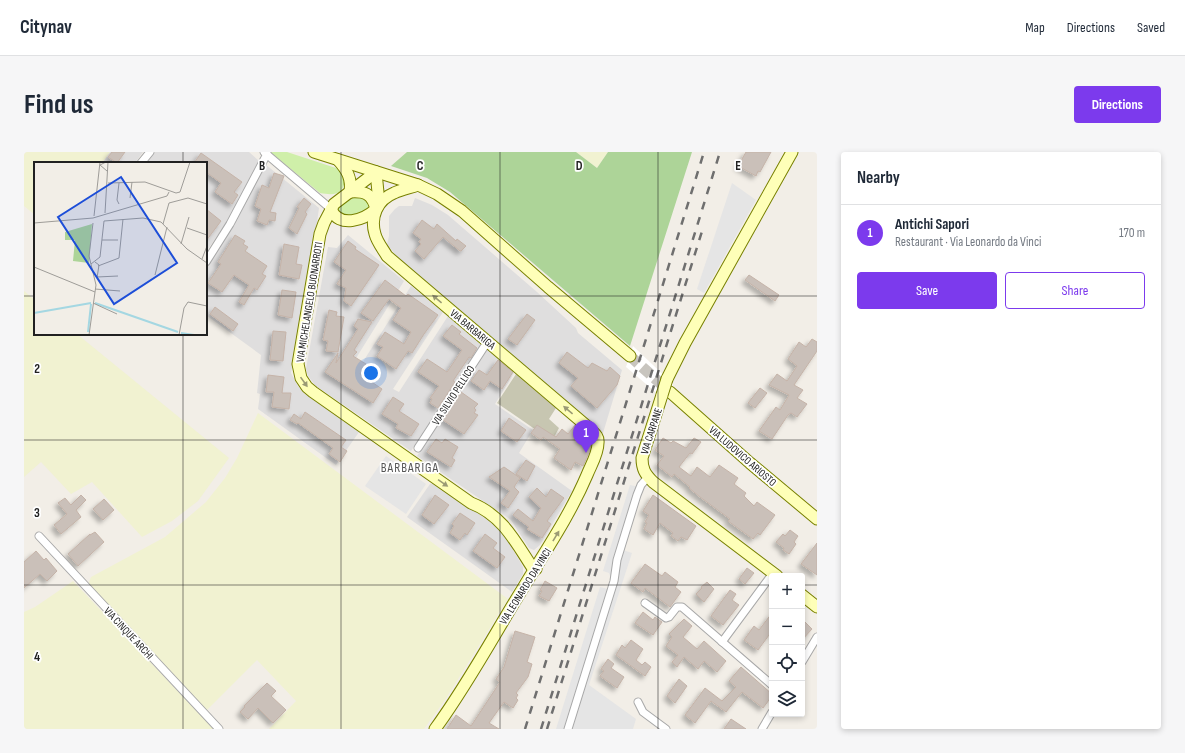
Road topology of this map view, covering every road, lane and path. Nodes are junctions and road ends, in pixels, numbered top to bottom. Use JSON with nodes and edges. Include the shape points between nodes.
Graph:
{"nodes":[{"id":1,"x":150,"y":152,"type":"edge"},
{"id":2,"x":314,"y":152,"type":"edge"},
{"id":3,"x":792,"y":152,"type":"edge"},
{"id":4,"x":266,"y":153,"type":"edge"},
{"id":5,"x":338,"y":160,"type":"junction"},
{"id":6,"x":142,"y":162,"type":"edge"},
{"id":7,"x":376,"y":172,"type":"junction"},
{"id":8,"x":418,"y":185,"type":"junction"},
{"id":9,"x":350,"y":192,"type":"junction"},
{"id":10,"x":378,"y":206,"type":"junction"},
{"id":11,"x":331,"y":209,"type":"junction"},
{"id":12,"x":207,"y":260,"type":"edge"},
{"id":13,"x":487,"y":341,"type":"junction"},
{"id":14,"x":630,"y":356,"type":"tunnel mouth"},
{"id":15,"x":666,"y":395,"type":"junction"},
{"id":16,"x":597,"y":436,"type":"joint"},
{"id":17,"x":418,"y":448,"type":"dead end"},
{"id":18,"x":648,"y":477,"type":"junction"},
{"id":19,"x":817,"y":519,"type":"edge"},
{"id":20,"x":39,"y":536,"type":"dead end"},
{"id":21,"x":536,"y":569,"type":"junction"},
{"id":22,"x":774,"y":573,"type":"edge"},
{"id":23,"x":769,"y":582,"type":"edge"},
{"id":24,"x":805,"y":597,"type":"edge"},
{"id":25,"x":645,"y":603,"type":"dead end"},
{"id":26,"x":817,"y":607,"type":"edge"},
{"id":27,"x":817,"y":637,"type":"edge"},
{"id":28,"x":722,"y":642,"type":"junction"},
{"id":29,"x":805,"y":657,"type":"edge"},
{"id":30,"x":769,"y":682,"type":"edge"},
{"id":31,"x":638,"y":702,"type":"dead end"},
{"id":32,"x":769,"y":717,"type":"edge"},
{"id":33,"x":219,"y":729,"type":"edge"},
{"id":34,"x":435,"y":729,"type":"edge"},
{"id":35,"x":568,"y":729,"type":"edge"},
{"id":36,"x":666,"y":729,"type":"edge"},
{"id":37,"x":762,"y":729,"type":"edge"}],
"edges":[{"from":1,"to":6,"type":"street"},
{"from":2,"to":5,"type":"street"},
{"from":3,"to":15,"type":"street","name":"VIA CARPANE","bridge":true,"via":[[690,334],[667,379]]},
{"from":4,"to":11,"type":"street"},
{"from":4,"to":12,"type":"street","via":[[230,224]]},
{"from":5,"to":7,"type":"street"},
{"from":5,"to":9,"type":"street","via":[[349,174]]},
{"from":7,"to":8,"type":"street"},
{"from":7,"to":9,"type":"street"},
{"from":7,"to":10,"type":"street","name":"VIA BARBARIGA"},
{"from":8,"to":10,"type":"street","via":[[393,193]]},
{"from":8,"to":14,"type":"street","via":[[462,211]]},
{"from":9,"to":10,"type":"street","via":[[365,193]]},
{"from":9,"to":11,"type":"street","via":[[338,200]]},
{"from":10,"to":11,"type":"street","via":[[363,217],[352,220],[338,218]]},
{"from":13,"to":10,"type":"street","name":"VIA BARBARIGA","one_way":true,"via":[[387,256],[374,233]]},
{"from":11,"to":21,"type":"street","name":"VIA MICHELANGELO BUONARROTI","one_way":true,"via":[[320,234],[307,307],[298,364],[301,378],[313,392],[500,521]]},
{"from":16,"to":13,"type":"street","name":"VIA BARBARIGA","one_way":true},
{"from":13,"to":17,"type":"street","name":"VIA SILVIO PELLICO"},
{"from":15,"to":18,"type":"street","name":"VIA CARPANE","via":[[642,458],[642,469]]},
{"from":15,"to":19,"type":"street","name":"VIA LUDOVICO ARIOSTO"},
{"from":21,"to":16,"type":"street","name":"VIA LEONARDO DA VINCI","one_way":true,"via":[[578,496],[595,457]]},
{"from":18,"to":22,"type":"street"},
{"from":18,"to":35,"type":"street","via":[[637,495],[617,560],[614,581]]},
{"from":20,"to":33,"type":"street","name":"VIA CINQUE ARCHI"},
{"from":21,"to":34,"type":"street","name":"VIA LEONARDO DA VINCI","via":[[456,700]]},
{"from":23,"to":28,"type":"street"},
{"from":24,"to":26,"type":"street"},
{"from":25,"to":28,"type":"street","via":[[666,618],[680,607]]},
{"from":27,"to":29,"type":"street"},
{"from":28,"to":30,"type":"street"},
{"from":31,"to":36,"type":"street","via":[[642,712]]},
{"from":32,"to":37,"type":"street"}]}
